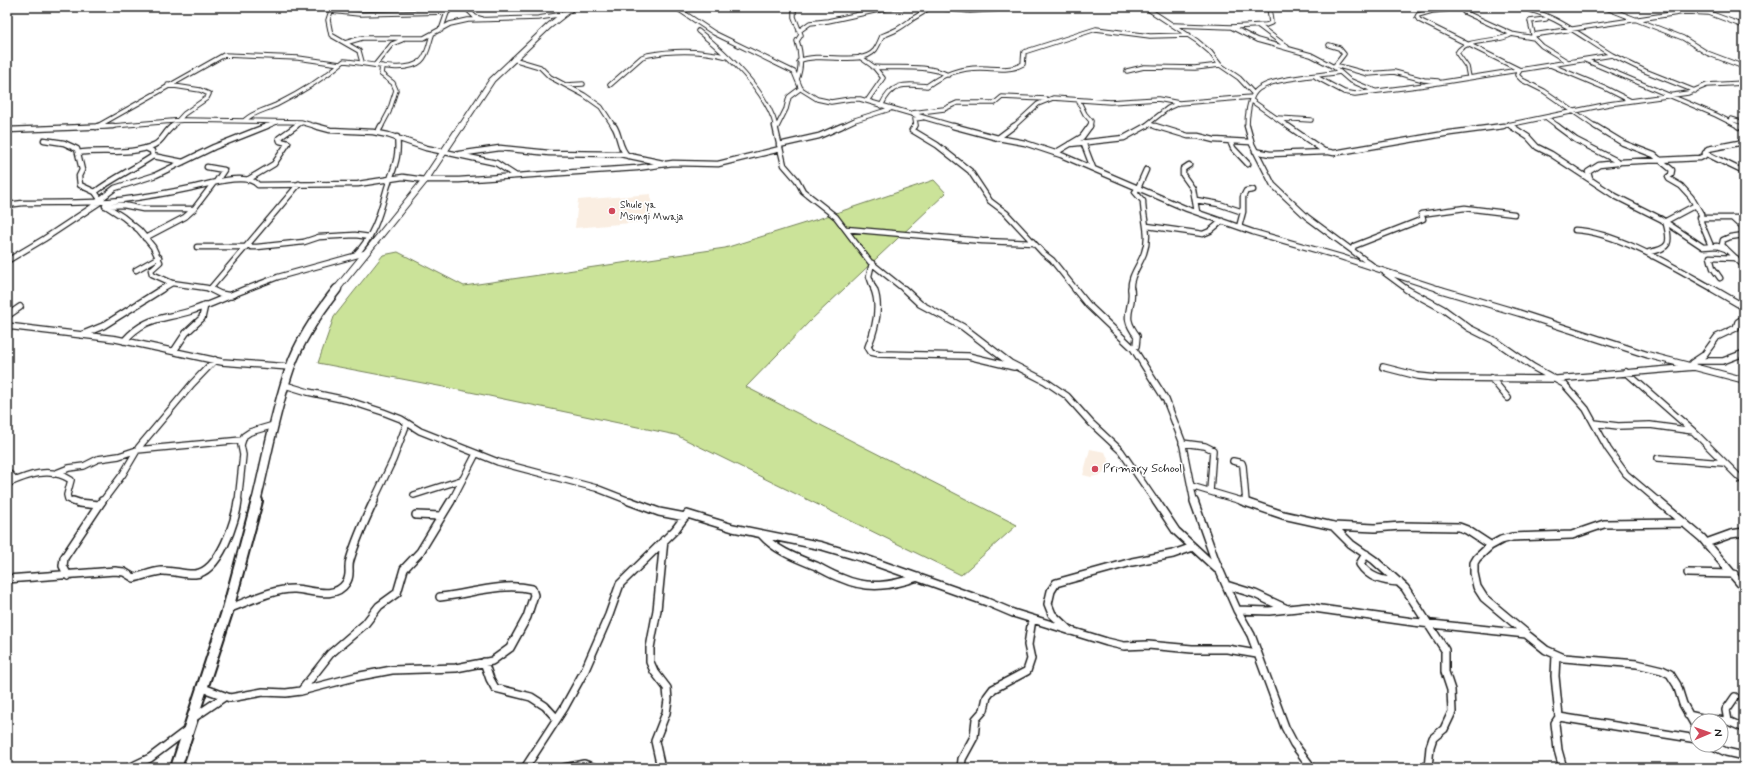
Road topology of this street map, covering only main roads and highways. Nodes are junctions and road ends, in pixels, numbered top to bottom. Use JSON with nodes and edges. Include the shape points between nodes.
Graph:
{"nodes":[{"id":1,"x":573,"y":7,"type":"edge"},
{"id":2,"x":176,"y":768,"type":"edge"}],
"edges":[{"from":1,"to":2,"type":"main road","via":[[492,80],[425,180],[306,331],[290,367],[228,609]]}]}
